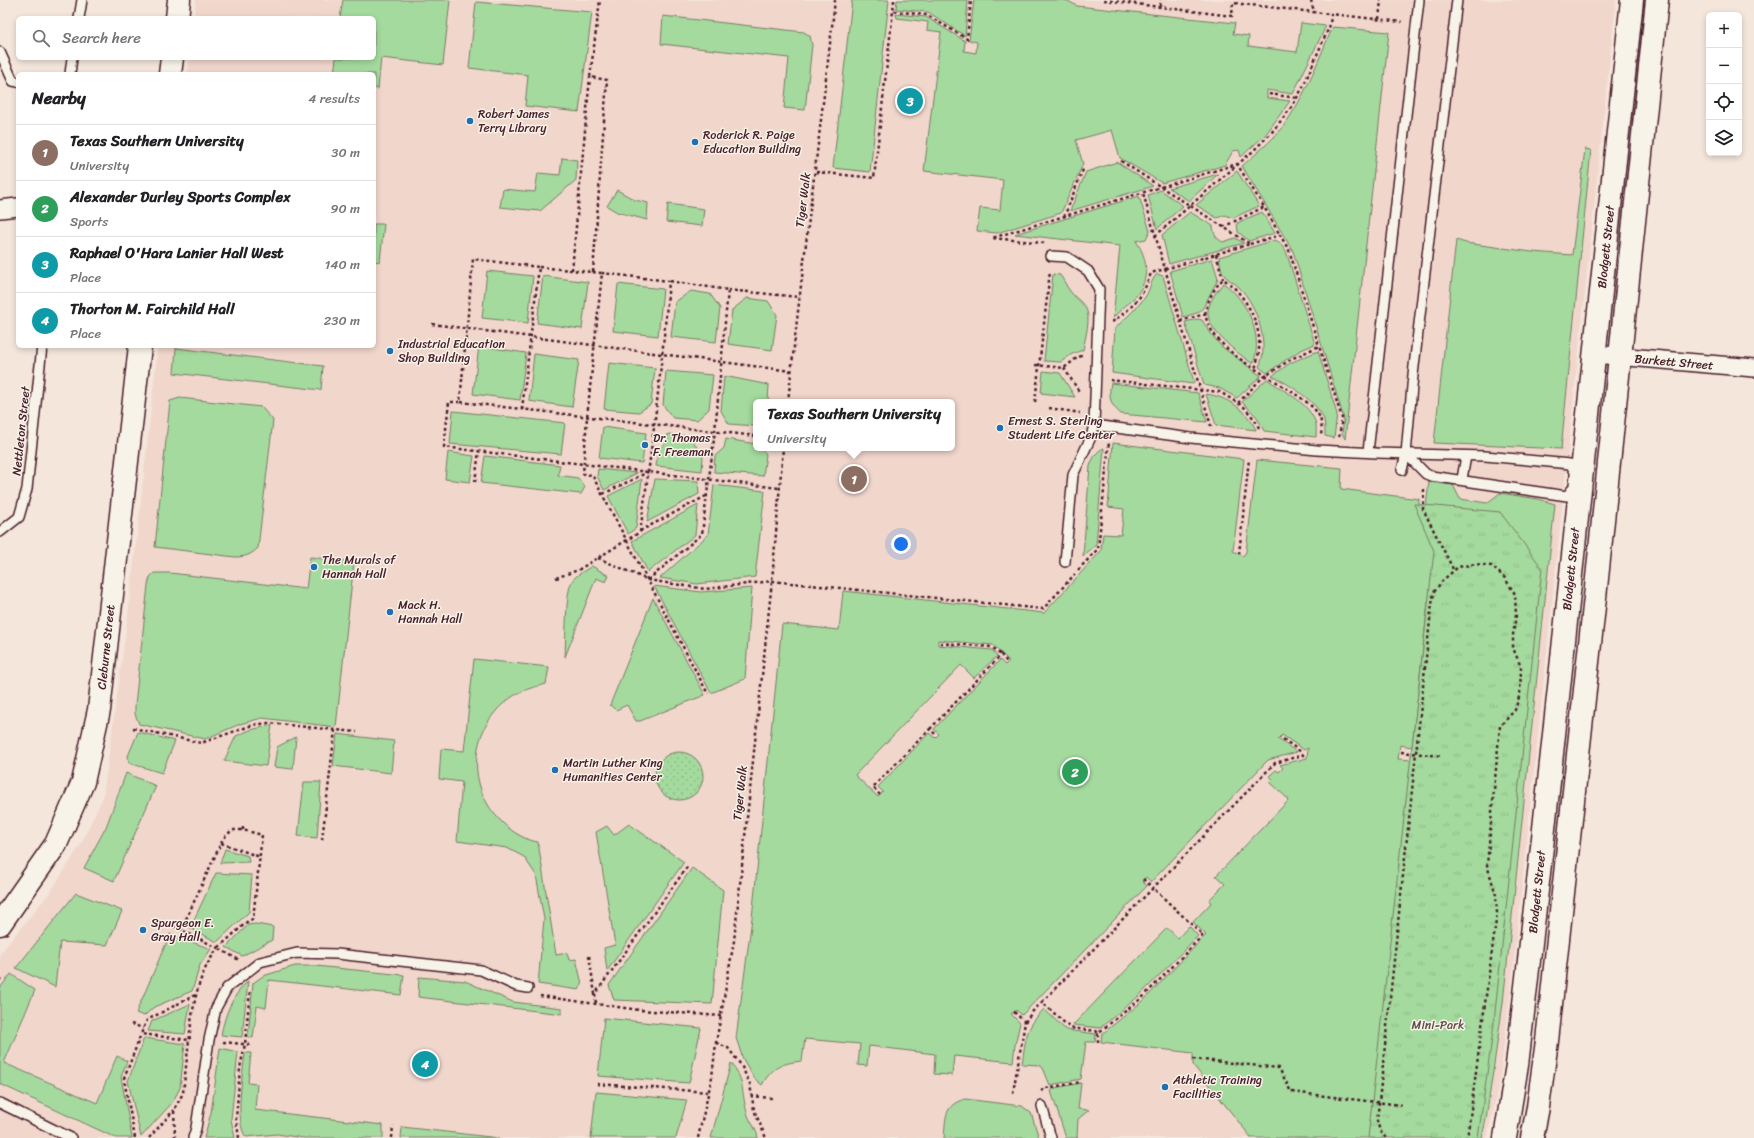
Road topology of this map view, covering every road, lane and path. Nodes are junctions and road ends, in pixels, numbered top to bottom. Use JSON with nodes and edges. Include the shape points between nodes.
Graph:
{"nodes":[{"id":1,"x":82,"y":0,"type":"edge"},
{"id":2,"x":179,"y":0,"type":"edge"},
{"id":3,"x":600,"y":0,"type":"edge"},
{"id":4,"x":835,"y":0,"type":"edge"},
{"id":5,"x":894,"y":0,"type":"edge"},
{"id":6,"x":971,"y":0,"type":"edge"},
{"id":7,"x":1104,"y":0,"type":"edge"},
{"id":8,"x":1161,"y":0,"type":"edge"},
{"id":9,"x":1311,"y":0,"type":"edge"},
{"id":10,"x":1381,"y":0,"type":"edge"},
{"id":11,"x":1419,"y":0,"type":"edge"},
{"id":12,"x":1457,"y":0,"type":"edge"},
{"id":13,"x":1632,"y":0,"type":"edge"},
{"id":14,"x":1658,"y":0,"type":"edge"},
{"id":15,"x":1234,"y":2,"type":"edge"},
{"id":16,"x":1160,"y":6,"type":"junction"},
{"id":17,"x":893,"y":11,"type":"junction"},
{"id":18,"x":1314,"y":12,"type":"junction"},
{"id":19,"x":1331,"y":14,"type":"junction"},
{"id":20,"x":79,"y":16,"type":"edge"},
{"id":21,"x":177,"y":16,"type":"edge"},
{"id":22,"x":1379,"y":19,"type":"junction"},
{"id":23,"x":1416,"y":23,"type":"junction"},
{"id":24,"x":0,"y":52,"type":"edge"},
{"id":25,"x":72,"y":60,"type":"edge"},
{"id":26,"x":172,"y":60,"type":"edge"},
{"id":27,"x":70,"y":72,"type":"edge"},
{"id":28,"x":170,"y":72,"type":"edge"},
{"id":29,"x":590,"y":77,"type":"junction"},
{"id":30,"x":16,"y":82,"type":"edge"},
{"id":31,"x":1269,"y":94,"type":"dead end"},
{"id":32,"x":1296,"y":98,"type":"junction"},
{"id":33,"x":1121,"y":161,"type":"dead end"},
{"id":34,"x":1237,"y":164,"type":"junction"},
{"id":35,"x":1084,"y":167,"type":"dead end"},
{"id":36,"x":816,"y":172,"type":"junction"},
{"id":37,"x":1161,"y":187,"type":"junction"},
{"id":38,"x":1142,"y":193,"type":"junction"},
{"id":39,"x":1189,"y":205,"type":"junction"},
{"id":40,"x":16,"y":207,"type":"edge"},
{"id":41,"x":1264,"y":207,"type":"junction"},
{"id":42,"x":0,"y":209,"type":"edge"},
{"id":43,"x":1064,"y":217,"type":"junction"},
{"id":44,"x":1223,"y":227,"type":"junction"},
{"id":45,"x":1280,"y":235,"type":"junction"},
{"id":46,"x":1155,"y":236,"type":"junction"},
{"id":47,"x":1250,"y":244,"type":"junction"},
{"id":48,"x":1216,"y":254,"type":"junction"},
{"id":49,"x":1051,"y":256,"type":"junction"},
{"id":50,"x":539,"y":267,"type":"junction"},
{"id":51,"x":1165,"y":269,"type":"junction"},
{"id":52,"x":572,"y":270,"type":"junction"},
{"id":53,"x":593,"y":272,"type":"junction"},
{"id":54,"x":602,"y":273,"type":"junction"},
{"id":55,"x":1223,"y":279,"type":"junction"},
{"id":56,"x":669,"y":281,"type":"junction"},
{"id":57,"x":728,"y":290,"type":"junction"},
{"id":58,"x":799,"y":297,"type":"junction"},
{"id":59,"x":1205,"y":314,"type":"junction"},
{"id":60,"x":1180,"y":321,"type":"junction"},
{"id":61,"x":432,"y":324,"type":"dead end"},
{"id":62,"x":467,"y":328,"type":"junction"},
{"id":63,"x":1098,"y":334,"type":"junction"},
{"id":64,"x":530,"y":337,"type":"junction"},
{"id":65,"x":595,"y":346,"type":"junction"},
{"id":66,"x":1319,"y":346,"type":"junction"},
{"id":67,"x":42,"y":348,"type":"edge"},
{"id":68,"x":140,"y":348,"type":"edge"},
{"id":69,"x":1097,"y":354,"type":"junction"},
{"id":70,"x":1594,"y":354,"type":"junction"},
{"id":71,"x":663,"y":355,"type":"junction"},
{"id":72,"x":1620,"y":357,"type":"junction"},
{"id":73,"x":721,"y":363,"type":"junction"},
{"id":74,"x":1035,"y":365,"type":"dead end"},
{"id":75,"x":1040,"y":366,"type":"junction"},
{"id":76,"x":1754,"y":368,"type":"edge"},
{"id":77,"x":1255,"y":369,"type":"junction"},
{"id":78,"x":791,"y":371,"type":"junction"},
{"id":79,"x":1266,"y":376,"type":"junction"},
{"id":80,"x":1096,"y":378,"type":"junction"},
{"id":81,"x":1201,"y":391,"type":"junction"},
{"id":82,"x":788,"y":399,"type":"edge"},
{"id":83,"x":460,"y":402,"type":"junction"},
{"id":84,"x":1035,"y":402,"type":"dead end"},
{"id":85,"x":1238,"y":403,"type":"junction"},
{"id":86,"x":1049,"y":408,"type":"dead end"},
{"id":87,"x":522,"y":409,"type":"junction"},
{"id":88,"x":1094,"y":415,"type":"junction"},
{"id":89,"x":587,"y":417,"type":"junction"},
{"id":90,"x":654,"y":424,"type":"junction"},
{"id":91,"x":1094,"y":425,"type":"junction"},
{"id":92,"x":1110,"y":427,"type":"junction"},
{"id":93,"x":715,"y":431,"type":"junction"},
{"id":94,"x":753,"y":436,"type":"edge"},
{"id":95,"x":1216,"y":440,"type":"junction"},
{"id":96,"x":1251,"y":443,"type":"junction"},
{"id":97,"x":1261,"y":444,"type":"junction"},
{"id":98,"x":1320,"y":450,"type":"junction"},
{"id":99,"x":479,"y":451,"type":"junction"},
{"id":100,"x":783,"y":451,"type":"edge"},
{"id":101,"x":1337,"y":451,"type":"junction"},
{"id":102,"x":1368,"y":452,"type":"junction"},
{"id":103,"x":1406,"y":454,"type":"junction"},
{"id":104,"x":1466,"y":456,"type":"junction"},
{"id":105,"x":583,"y":464,"type":"junction"},
{"id":106,"x":1402,"y":470,"type":"dead end"},
{"id":107,"x":649,"y":472,"type":"junction"},
{"id":108,"x":1426,"y":474,"type":"junction"},
{"id":109,"x":708,"y":479,"type":"junction"},
{"id":110,"x":1462,"y":479,"type":"junction"},
{"id":111,"x":1580,"y":479,"type":"junction"},
{"id":112,"x":475,"y":482,"type":"dead end"},
{"id":113,"x":1607,"y":483,"type":"junction"},
{"id":114,"x":780,"y":488,"type":"junction"},
{"id":115,"x":602,"y":494,"type":"junction"},
{"id":116,"x":706,"y":496,"type":"junction"},
{"id":117,"x":0,"y":532,"type":"edge"},
{"id":118,"x":640,"y":532,"type":"junction"},
{"id":119,"x":626,"y":540,"type":"junction"},
{"id":120,"x":1239,"y":554,"type":"dead end"},
{"id":121,"x":598,"y":558,"type":"junction"},
{"id":122,"x":1065,"y":562,"type":"dead end"},
{"id":123,"x":1454,"y":571,"type":"junction"},
{"id":124,"x":556,"y":578,"type":"dead end"},
{"id":125,"x":648,"y":580,"type":"junction"},
{"id":126,"x":772,"y":581,"type":"junction"},
{"id":127,"x":940,"y":643,"type":"dead end"},
{"id":128,"x":1001,"y":655,"type":"junction"},
{"id":129,"x":1008,"y":662,"type":"dead end"},
{"id":130,"x":708,"y":694,"type":"dead end"},
{"id":131,"x":133,"y":728,"type":"dead end"},
{"id":132,"x":930,"y":729,"type":"junction"},
{"id":133,"x":335,"y":730,"type":"junction"},
{"id":134,"x":357,"y":732,"type":"dead end"},
{"id":135,"x":937,"y":736,"type":"dead end"},
{"id":136,"x":1280,"y":737,"type":"dead end"},
{"id":137,"x":1401,"y":752,"type":"dead end"},
{"id":138,"x":1416,"y":754,"type":"junction"},
{"id":139,"x":1441,"y":756,"type":"dead end"},
{"id":140,"x":880,"y":795,"type":"dead end"},
{"id":141,"x":243,"y":825,"type":"dead end"},
{"id":142,"x":243,"y":830,"type":"junction"},
{"id":143,"x":1543,"y":838,"type":"junction"},
{"id":144,"x":322,"y":840,"type":"dead end"},
{"id":145,"x":1568,"y":841,"type":"junction"},
{"id":146,"x":222,"y":844,"type":"junction"},
{"id":147,"x":260,"y":857,"type":"junction"},
{"id":148,"x":688,"y":866,"type":"dead end"},
{"id":149,"x":1144,"y":879,"type":"dead end"},
{"id":150,"x":1153,"y":888,"type":"junction"},
{"id":151,"x":0,"y":924,"type":"edge"},
{"id":152,"x":181,"y":930,"type":"dead end"},
{"id":153,"x":589,"y":956,"type":"dead end"},
{"id":154,"x":246,"y":972,"type":"junction"},
{"id":155,"x":528,"y":988,"type":"joint"},
{"id":156,"x":595,"y":994,"type":"junction"},
{"id":157,"x":195,"y":995,"type":"dead end"},
{"id":158,"x":1042,"y":1002,"type":"junction"},
{"id":159,"x":596,"y":1004,"type":"junction"},
{"id":160,"x":1014,"y":1012,"type":"dead end"},
{"id":161,"x":721,"y":1016,"type":"junction"},
{"id":162,"x":1025,"y":1022,"type":"junction"},
{"id":163,"x":131,"y":1024,"type":"dead end"},
{"id":164,"x":143,"y":1028,"type":"junction"},
{"id":165,"x":1098,"y":1033,"type":"junction"},
{"id":166,"x":141,"y":1034,"type":"junction"},
{"id":167,"x":1098,"y":1042,"type":"dead end"},
{"id":168,"x":716,"y":1044,"type":"junction"},
{"id":169,"x":1193,"y":1059,"type":"dead end"},
{"id":170,"x":1081,"y":1082,"type":"dead end"},
{"id":171,"x":597,"y":1084,"type":"dead end"},
{"id":172,"x":708,"y":1092,"type":"junction"},
{"id":173,"x":1039,"y":1092,"type":"dead end"},
{"id":174,"x":1013,"y":1093,"type":"dead end"},
{"id":175,"x":751,"y":1096,"type":"junction"},
{"id":176,"x":772,"y":1098,"type":"dead end"},
{"id":177,"x":1379,"y":1102,"type":"junction"},
{"id":178,"x":0,"y":1103,"type":"edge"},
{"id":179,"x":1401,"y":1105,"type":"dead end"},
{"id":180,"x":1042,"y":1106,"type":"dead end"},
{"id":181,"x":174,"y":1110,"type":"junction"},
{"id":182,"x":394,"y":1126,"type":"dead end"},
{"id":183,"x":71,"y":1138,"type":"edge"},
{"id":184,"x":135,"y":1138,"type":"edge"},
{"id":185,"x":149,"y":1138,"type":"edge"},
{"id":186,"x":175,"y":1138,"type":"edge"},
{"id":187,"x":193,"y":1138,"type":"edge"},
{"id":188,"x":239,"y":1138,"type":"edge"},
{"id":189,"x":392,"y":1138,"type":"edge"},
{"id":190,"x":698,"y":1138,"type":"edge"},
{"id":191,"x":766,"y":1138,"type":"edge"},
{"id":192,"x":1051,"y":1138,"type":"edge"},
{"id":193,"x":1386,"y":1138,"type":"edge"},
{"id":194,"x":1466,"y":1138,"type":"edge"},
{"id":195,"x":1505,"y":1138,"type":"edge"},
{"id":196,"x":1532,"y":1138,"type":"edge"}],
"edges":[{"from":1,"to":20,"type":"lane"},
{"from":2,"to":21,"type":"main road"},
{"from":3,"to":29,"type":"path"},
{"from":4,"to":36,"type":"path","name":"Tiger Walk"},
{"from":5,"to":17,"type":"path"},
{"from":6,"to":17,"type":"path","via":[[967,39],[927,15]]},
{"from":7,"to":16,"type":"path"},
{"from":8,"to":16,"type":"path"},
{"from":9,"to":18,"type":"path"},
{"from":10,"to":22,"type":"path"},
{"from":11,"to":23,"type":"lane"},
{"from":12,"to":103,"type":"lane"},
{"from":13,"to":70,"type":"main road","name":"Blodgett Street"},
{"from":14,"to":72,"type":"main road"},
{"from":15,"to":16,"type":"path","via":[[1232,16]]},
{"from":15,"to":18,"type":"path"},
{"from":17,"to":36,"type":"path","via":[[874,178]]},
{"from":18,"to":19,"type":"path"},
{"from":19,"to":22,"type":"path"},
{"from":19,"to":32,"type":"path","via":[[1330,25]]},
{"from":22,"to":23,"type":"path"},
{"from":23,"to":102,"type":"lane"},
{"from":24,"to":30,"type":"lane","via":[[13,81]]},
{"from":25,"to":27,"type":"lane"},
{"from":26,"to":28,"type":"main road"},
{"from":29,"to":52,"type":"path"},
{"from":29,"to":53,"type":"path","via":[[607,80]]},
{"from":31,"to":32,"type":"path"},
{"from":32,"to":34,"type":"path","via":[[1272,132]]},
{"from":33,"to":37,"type":"path"},
{"from":34,"to":37,"type":"path"},
{"from":34,"to":39,"type":"path"},
{"from":34,"to":41,"type":"path"},
{"from":35,"to":43,"type":"path"},
{"from":36,"to":58,"type":"path","name":"Tiger Walk"},
{"from":37,"to":38,"type":"path"},
{"from":37,"to":39,"type":"path"},
{"from":38,"to":43,"type":"path"},
{"from":38,"to":46,"type":"path"},
{"from":39,"to":44,"type":"path"},
{"from":39,"to":46,"type":"path"},
{"from":40,"to":42,"type":"street"},
{"from":41,"to":44,"type":"path"},
{"from":41,"to":45,"type":"path"},
{"from":43,"to":49,"type":"path","via":[[992,238],[1052,244]]},
{"from":44,"to":47,"type":"path"},
{"from":45,"to":47,"type":"path"},
{"from":45,"to":66,"type":"path","via":[[1289,250]]},
{"from":46,"to":51,"type":"path"},
{"from":47,"to":48,"type":"path"},
{"from":48,"to":51,"type":"path"},
{"from":48,"to":55,"type":"path"},
{"from":49,"to":63,"type":"lane","via":[[1067,257],[1088,271],[1099,289]]},
{"from":49,"to":75,"type":"path"},
{"from":50,"to":52,"type":"path"},
{"from":50,"to":62,"type":"path","via":[[473,259]]},
{"from":50,"to":64,"type":"path"},
{"from":51,"to":60,"type":"path"},
{"from":51,"to":63,"type":"path","via":[[1151,273],[1138,301]]},
{"from":52,"to":53,"type":"path"},
{"from":53,"to":54,"type":"path"},
{"from":54,"to":56,"type":"path"},
{"from":54,"to":65,"type":"path"},
{"from":55,"to":59,"type":"path","via":[[1215,287]]},
{"from":55,"to":77,"type":"path","via":[[1240,295],[1256,325],[1259,338]]},
{"from":56,"to":57,"type":"path"},
{"from":56,"to":71,"type":"path"},
{"from":57,"to":58,"type":"path"},
{"from":57,"to":73,"type":"path"},
{"from":58,"to":78,"type":"path","name":"Tiger Walk"},
{"from":59,"to":60,"type":"path"},
{"from":59,"to":77,"type":"path","via":[[1206,321],[1217,338]]},
{"from":60,"to":81,"type":"path"},
{"from":61,"to":62,"type":"path"},
{"from":62,"to":64,"type":"path"},
{"from":62,"to":83,"type":"path"},
{"from":63,"to":69,"type":"lane"},
{"from":64,"to":65,"type":"path"},
{"from":64,"to":87,"type":"path"},
{"from":65,"to":71,"type":"path"},
{"from":65,"to":89,"type":"path"},
{"from":66,"to":79,"type":"path","via":[[1293,358]]},
{"from":66,"to":101,"type":"path","via":[[1342,418]]},
{"from":67,"to":117,"type":"lane","name":"Nettleton Street","via":[[27,489],[19,517]]},
{"from":68,"to":151,"type":"main road","name":"Cleburne Street","via":[[99,710],[84,782],[56,844]]},
{"from":69,"to":75,"type":"path","via":[[1078,357],[1064,368]]},
{"from":69,"to":80,"type":"lane"},
{"from":70,"to":72,"type":"street","name":"Burkett Street"},
{"from":70,"to":111,"type":"main road","name":"Blodgett Street"},
{"from":71,"to":73,"type":"path"},
{"from":71,"to":90,"type":"path"},
{"from":72,"to":76,"type":"street","name":"Burkett Street"},
{"from":72,"to":113,"type":"main road"},
{"from":73,"to":78,"type":"path"},
{"from":73,"to":93,"type":"path"},
{"from":74,"to":75,"type":"path"},
{"from":75,"to":84,"type":"path"},
{"from":77,"to":79,"type":"path"},
{"from":78,"to":82,"type":"path","name":"Tiger Walk"},
{"from":79,"to":85,"type":"path"},
{"from":79,"to":98,"type":"path","via":[[1307,402],[1318,414],[1322,426]]},
{"from":80,"to":81,"type":"path"},
{"from":80,"to":88,"type":"lane"},
{"from":81,"to":85,"type":"path","via":[[1220,392]]},
{"from":81,"to":95,"type":"path"},
{"from":83,"to":87,"type":"path"},
{"from":83,"to":99,"type":"path","via":[[449,402],[444,447]]},
{"from":85,"to":97,"type":"path","via":[[1255,420],[1261,431]]},
{"from":86,"to":88,"type":"path"},
{"from":87,"to":89,"type":"path"},
{"from":88,"to":91,"type":"lane"},
{"from":89,"to":90,"type":"path"},
{"from":89,"to":105,"type":"path"},
{"from":90,"to":93,"type":"path"},
{"from":90,"to":107,"type":"path"},
{"from":91,"to":92,"type":"lane"},
{"from":91,"to":122,"type":"lane","via":[[1073,476]]},
{"from":92,"to":95,"type":"lane"},
{"from":92,"to":126,"type":"path","via":[[1098,549],[1043,609]]},
{"from":93,"to":94,"type":"path"},
{"from":93,"to":109,"type":"path"},
{"from":95,"to":96,"type":"lane"},
{"from":96,"to":97,"type":"lane"},
{"from":96,"to":120,"type":"path"},
{"from":97,"to":98,"type":"lane"},
{"from":98,"to":101,"type":"lane"},
{"from":99,"to":105,"type":"path"},
{"from":99,"to":112,"type":"path"},
{"from":100,"to":114,"type":"path","name":"Tiger Walk"},
{"from":101,"to":102,"type":"lane"},
{"from":102,"to":103,"type":"lane"},
{"from":103,"to":104,"type":"lane"},
{"from":103,"to":106,"type":"lane"},
{"from":103,"to":108,"type":"lane"},
{"from":104,"to":110,"type":"lane"},
{"from":104,"to":111,"type":"lane","via":[[1570,464]]},
{"from":105,"to":107,"type":"path"},
{"from":105,"to":115,"type":"path","via":[[583,474],[592,475]]},
{"from":107,"to":109,"type":"path"},
{"from":107,"to":115,"type":"path"},
{"from":107,"to":118,"type":"path"},
{"from":108,"to":110,"type":"lane"},
{"from":108,"to":123,"type":"path","via":[[1423,509]]},
{"from":109,"to":114,"type":"path"},
{"from":109,"to":116,"type":"path"},
{"from":110,"to":111,"type":"lane","via":[[1567,496]]},
{"from":111,"to":113,"type":"main road"},
{"from":111,"to":143,"type":"main road","name":"Blodgett Street"},
{"from":113,"to":145,"type":"main road"},
{"from":114,"to":126,"type":"path","name":"Tiger Walk"},
{"from":115,"to":119,"type":"path"},
{"from":116,"to":118,"type":"path"},
{"from":116,"to":125,"type":"path","via":[[702,534]]},
{"from":118,"to":119,"type":"path"},
{"from":119,"to":121,"type":"path"},
{"from":119,"to":125,"type":"path"},
{"from":121,"to":124,"type":"path","via":[[578,570]]},
{"from":121,"to":125,"type":"path"},
{"from":123,"to":138,"type":"path","via":[[1434,592]]},
{"from":123,"to":194,"type":"path","via":[[1458,567],[1476,564],[1490,566],[1504,577],[1515,594],[1516,615],[1512,648],[1521,667],[1520,694],[1515,710],[1500,726],[1487,864],[1496,895],[1497,912]]},
{"from":125,"to":126,"type":"path","via":[[705,589]]},
{"from":125,"to":130,"type":"path"},
{"from":126,"to":161,"type":"path","name":"Tiger Walk","via":[[734,941]]},
{"from":127,"to":128,"type":"path","via":[[992,647]]},
{"from":128,"to":129,"type":"path"},
{"from":128,"to":132,"type":"path"},
{"from":131,"to":133,"type":"path","via":[[201,743],[253,725],[269,723]]},
{"from":132,"to":135,"type":"path"},
{"from":132,"to":140,"type":"path","via":[[873,788]]},
{"from":133,"to":134,"type":"path"},
{"from":133,"to":144,"type":"path"},
{"from":136,"to":150,"type":"path","via":[[1303,755],[1275,763]]},
{"from":137,"to":138,"type":"path"},
{"from":138,"to":139,"type":"path"},
{"from":138,"to":177,"type":"path"},
{"from":141,"to":142,"type":"path"},
{"from":142,"to":146,"type":"path","via":[[232,830]]},
{"from":142,"to":147,"type":"path","via":[[262,835]]},
{"from":143,"to":145,"type":"main road"},
{"from":143,"to":195,"type":"main road","name":"Blodgett Street","via":[[1517,1065]]},
{"from":145,"to":196,"type":"main road","via":[[1547,1041]]},
{"from":146,"to":147,"type":"path"},
{"from":146,"to":152,"type":"path"},
{"from":147,"to":154,"type":"path","via":[[253,920],[248,921],[218,948],[238,959]]},
{"from":148,"to":156,"type":"path"},
{"from":149,"to":150,"type":"path"},
{"from":150,"to":158,"type":"path"},
{"from":150,"to":165,"type":"path","via":[[1203,935],[1142,998]]},
{"from":153,"to":156,"type":"path"},
{"from":154,"to":155,"type":"lane","via":[[260,962],[297,953],[337,954],[481,970],[516,986]]},
{"from":154,"to":187,"type":"lane","via":[[227,988],[216,1008]]},
{"from":154,"to":188,"type":"path","via":[[251,983],[236,1119]]},
{"from":155,"to":159,"type":"path","via":[[537,996]]},
{"from":156,"to":159,"type":"path"},
{"from":157,"to":164,"type":"path","via":[[147,1020]]},
{"from":158,"to":162,"type":"path"},
{"from":158,"to":165,"type":"path","via":[[1070,1028]]},
{"from":159,"to":161,"type":"path"},
{"from":160,"to":162,"type":"path"},
{"from":161,"to":168,"type":"path","name":"Tiger Walk"},
{"from":162,"to":174,"type":"path"},
{"from":163,"to":164,"type":"path"},
{"from":164,"to":166,"type":"path"},
{"from":165,"to":167,"type":"path"},
{"from":166,"to":181,"type":"path","via":[[189,1040],[183,1093]]},
{"from":166,"to":184,"type":"path","via":[[124,1079]]},
{"from":168,"to":172,"type":"path","name":"Tiger Walk"},
{"from":168,"to":175,"type":"path","via":[[728,1048],[741,1065],[750,1084]]},
{"from":169,"to":177,"type":"path","via":[[1279,1068],[1291,1092]]},
{"from":170,"to":173,"type":"path","via":[[1046,1088]]},
{"from":171,"to":172,"type":"path"},
{"from":172,"to":190,"type":"path","name":"Tiger Walk"},
{"from":175,"to":176,"type":"path"},
{"from":175,"to":191,"type":"path"},
{"from":177,"to":179,"type":"path"},
{"from":177,"to":193,"type":"path","via":[[1377,1121]]},
{"from":178,"to":183,"type":"lane"},
{"from":180,"to":192,"type":"lane"},
{"from":181,"to":185,"type":"path"},
{"from":181,"to":186,"type":"path"},
{"from":182,"to":189,"type":"path"}]}
